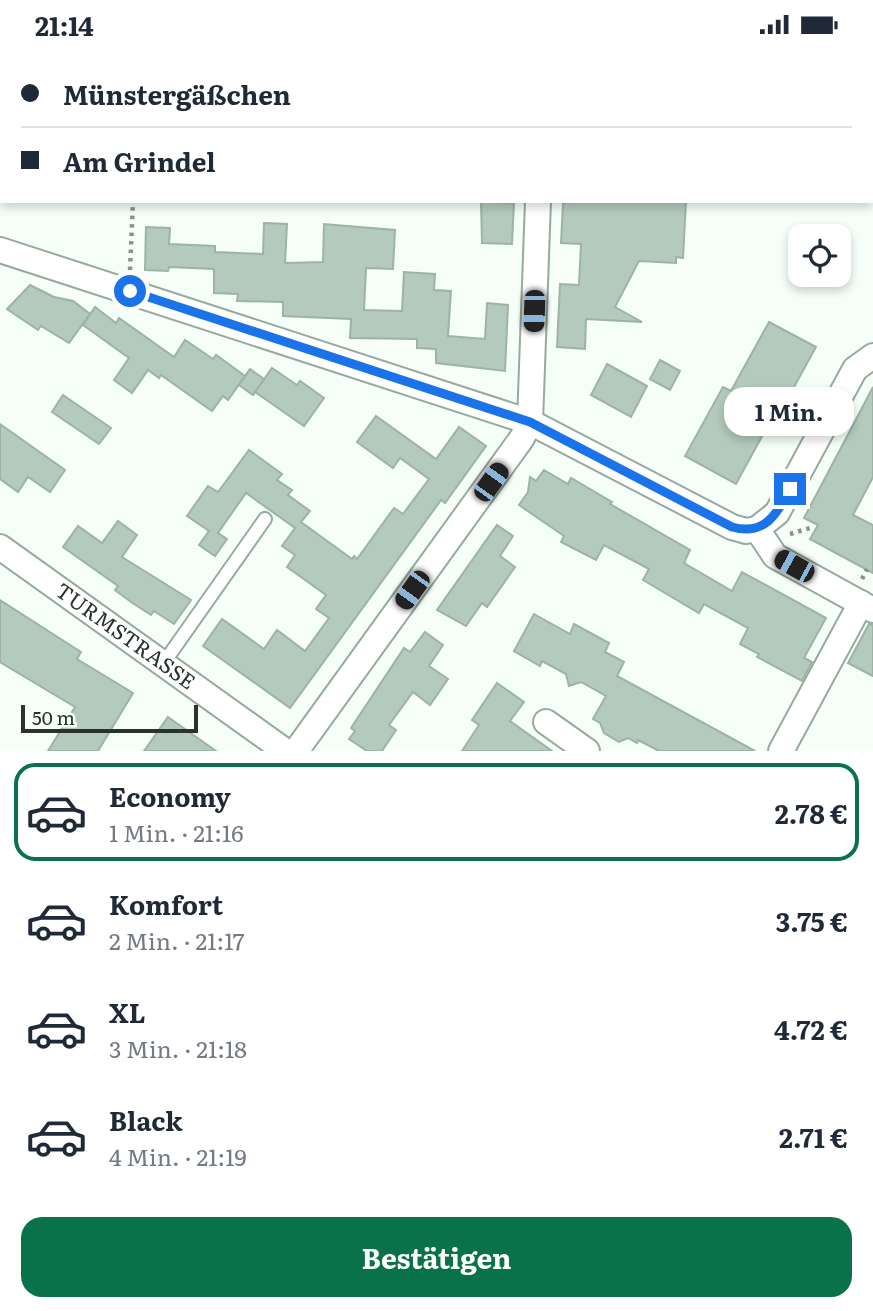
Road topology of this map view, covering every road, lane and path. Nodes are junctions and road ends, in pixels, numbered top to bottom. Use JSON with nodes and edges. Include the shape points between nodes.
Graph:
{"nodes":[{"id":1,"x":133,"y":203,"type":"edge"},
{"id":2,"x":538,"y":203,"type":"edge"},
{"id":3,"x":0,"y":250,"type":"edge"},
{"id":4,"x":130,"y":291,"type":"junction"},
{"id":5,"x":873,"y":356,"type":"edge"},
{"id":6,"x":774,"y":410,"type":"dead end"},
{"id":7,"x":530,"y":422,"type":"junction"},
{"id":8,"x":802,"y":426,"type":"dead end"},
{"id":9,"x":265,"y":519,"type":"dead end"},
{"id":10,"x":757,"y":530,"type":"junction"},
{"id":11,"x":0,"y":547,"type":"edge"},
{"id":12,"x":867,"y":607,"type":"edge"},
{"id":13,"x":163,"y":664,"type":"junction"},
{"id":14,"x":545,"y":722,"type":"dead end"},
{"id":15,"x":285,"y":751,"type":"edge"},
{"id":16,"x":296,"y":751,"type":"edge"},
{"id":17,"x":587,"y":751,"type":"edge"},
{"id":18,"x":780,"y":751,"type":"edge"}],
"edges":[{"from":1,"to":4,"type":"path"},
{"from":2,"to":7,"type":"street"},
{"from":3,"to":4,"type":"street"},
{"from":4,"to":7,"type":"street"},
{"from":5,"to":10,"type":"street","via":[[855,369],[777,513]]},
{"from":6,"to":8,"type":"path"},
{"from":7,"to":10,"type":"street","via":[[732,527]]},
{"from":7,"to":16,"type":"street"},
{"from":9,"to":13,"type":"lane"},
{"from":10,"to":12,"type":"street","via":[[775,556]]},
{"from":11,"to":13,"type":"street","name":"TURMSTRASSE"},
{"from":12,"to":18,"type":"street"},
{"from":13,"to":15,"type":"street","name":"TURMSTRASSE"},
{"from":14,"to":17,"type":"street"}]}
